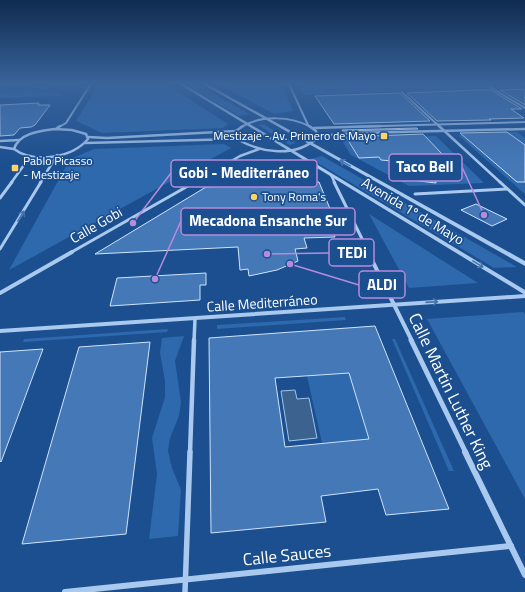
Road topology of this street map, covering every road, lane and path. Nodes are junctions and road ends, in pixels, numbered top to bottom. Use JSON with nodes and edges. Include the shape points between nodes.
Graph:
{"nodes":[{"id":1,"x":74,"y":110,"type":"edge"},
{"id":2,"x":222,"y":110,"type":"edge"},
{"id":3,"x":250,"y":110,"type":"edge"},
{"id":4,"x":301,"y":110,"type":"edge"},
{"id":5,"x":421,"y":110,"type":"edge"},
{"id":6,"x":267,"y":119,"type":"junction"},
{"id":7,"x":525,"y":122,"type":"edge"},
{"id":8,"x":246,"y":124,"type":"junction"},
{"id":9,"x":308,"y":125,"type":"junction"},
{"id":10,"x":437,"y":125,"type":"junction"},
{"id":11,"x":313,"y":128,"type":"junction"},
{"id":12,"x":518,"y":129,"type":"junction"},
{"id":13,"x":525,"y":129,"type":"edge"},
{"id":14,"x":55,"y":130,"type":"junction"},
{"id":15,"x":236,"y":131,"type":"junction"},
{"id":16,"x":444,"y":132,"type":"junction"},
{"id":17,"x":525,"y":134,"type":"edge"},
{"id":18,"x":318,"y":136,"type":"junction"},
{"id":19,"x":88,"y":137,"type":"junction"},
{"id":20,"x":237,"y":139,"type":"junction"},
{"id":21,"x":19,"y":140,"type":"junction"},
{"id":22,"x":0,"y":141,"type":"edge"},
{"id":23,"x":85,"y":143,"type":"junction"},
{"id":24,"x":311,"y":144,"type":"junction"},
{"id":25,"x":248,"y":146,"type":"junction"},
{"id":26,"x":0,"y":147,"type":"edge"},
{"id":27,"x":14,"y":149,"type":"junction"},
{"id":28,"x":259,"y":149,"type":"junction"},
{"id":29,"x":288,"y":150,"type":"junction"},
{"id":30,"x":246,"y":153,"type":"junction"},
{"id":31,"x":57,"y":155,"type":"junction"},
{"id":32,"x":27,"y":156,"type":"junction"},
{"id":33,"x":331,"y":175,"type":"junction"},
{"id":34,"x":507,"y":189,"type":"junction"},
{"id":35,"x":415,"y":194,"type":"dead end"},
{"id":36,"x":0,"y":198,"type":"edge"},
{"id":37,"x":525,"y":205,"type":"edge"},
{"id":38,"x":0,"y":249,"type":"edge"},
{"id":39,"x":525,"y":264,"type":"edge"},
{"id":40,"x":525,"y":292,"type":"edge"},
{"id":41,"x":0,"y":293,"type":"edge"},
{"id":42,"x":525,"y":296,"type":"edge"},
{"id":43,"x":393,"y":305,"type":"junction"},
{"id":44,"x":195,"y":319,"type":"junction"},
{"id":45,"x":0,"y":331,"type":"edge"},
{"id":46,"x":511,"y":546,"type":"junction"},
{"id":47,"x":525,"y":576,"type":"edge"},
{"id":48,"x":185,"y":579,"type":"junction"},
{"id":49,"x":65,"y":592,"type":"edge"},
{"id":50,"x":185,"y":592,"type":"edge"}],
"edges":[{"from":1,"to":14,"type":"street","via":[[66,122]]},
{"from":2,"to":8,"type":"street","name":"Avenida 1º de Mayo"},
{"from":3,"to":6,"type":"street","name":"Avenida 1º de Mayo"},
{"from":4,"to":9,"type":"street"},
{"from":5,"to":10,"type":"street"},
{"from":6,"to":8,"type":"street","name":"Avenida 1º de Mayo"},
{"from":6,"to":9,"type":"street","name":"Avenida 1º de Mayo"},
{"from":6,"to":24,"type":"street","name":"Avenida 1º de Mayo"},
{"from":7,"to":10,"type":"street"},
{"from":8,"to":15,"type":"street","name":"Avenida 1º de Mayo"},
{"from":8,"to":29,"type":"street","name":"Avenida 1º de Mayo"},
{"from":9,"to":11,"type":"street","name":"Avenida 1º de Mayo"},
{"from":10,"to":11,"type":"street"},
{"from":10,"to":16,"type":"street"},
{"from":11,"to":18,"type":"street","name":"Avenida 1º de Mayo"},
{"from":12,"to":13,"type":"street"},
{"from":12,"to":16,"type":"street"},
{"from":12,"to":17,"type":"street"},
{"from":14,"to":19,"type":"street","via":[[78,131]]},
{"from":14,"to":21,"type":"street","via":[[31,134]]},
{"from":15,"to":19,"type":"street"},
{"from":15,"to":20,"type":"street"},
{"from":16,"to":18,"type":"street"},
{"from":16,"to":34,"type":"street"},
{"from":18,"to":24,"type":"street"},
{"from":19,"to":23,"type":"street"},
{"from":20,"to":23,"type":"street"},
{"from":20,"to":25,"type":"street","name":"Avenida 1º de Mayo"},
{"from":21,"to":22,"type":"street"},
{"from":21,"to":27,"type":"street"},
{"from":23,"to":31,"type":"street"},
{"from":24,"to":29,"type":"street","name":"Avenida 1º de Mayo"},
{"from":39,"to":24,"type":"street","name":"Avenida 1º de Mayo","one_way":true},
{"from":25,"to":28,"type":"street","name":"Avenida 1º de Mayo"},
{"from":25,"to":30,"type":"street"},
{"from":26,"to":27,"type":"street"},
{"from":27,"to":32,"type":"street"},
{"from":28,"to":29,"type":"street","name":"Avenida 1º de Mayo"},
{"from":28,"to":30,"type":"street","name":"Calle Gobi"},
{"from":29,"to":33,"type":"street","name":"Avenida 1º de Mayo"},
{"from":30,"to":41,"type":"street","name":"Calle Gobi"},
{"from":31,"to":32,"type":"street"},
{"from":38,"to":31,"type":"street","one_way":true},
{"from":32,"to":36,"type":"street","via":[[24,165]]},
{"from":33,"to":40,"type":"street","name":"Avenida 1º de Mayo","one_way":true},
{"from":33,"to":43,"type":"street","name":"Calle Martin Luther King"},
{"from":34,"to":35,"type":"street"},
{"from":34,"to":37,"type":"street"},
{"from":43,"to":42,"type":"street","name":"Calle Mediterráneo","one_way":true},
{"from":43,"to":44,"type":"street","name":"Calle Mediterráneo"},
{"from":43,"to":46,"type":"street","name":"Calle Martin Luther King"},
{"from":44,"to":45,"type":"street","name":"Calle Mediterráneo"},
{"from":44,"to":48,"type":"street"},
{"from":46,"to":47,"type":"street","name":"Calle Martin Luther King"},
{"from":46,"to":48,"type":"street","name":"Calle Sauces"},
{"from":48,"to":49,"type":"street","name":"Calle Sauces"},
{"from":48,"to":50,"type":"street"}]}
